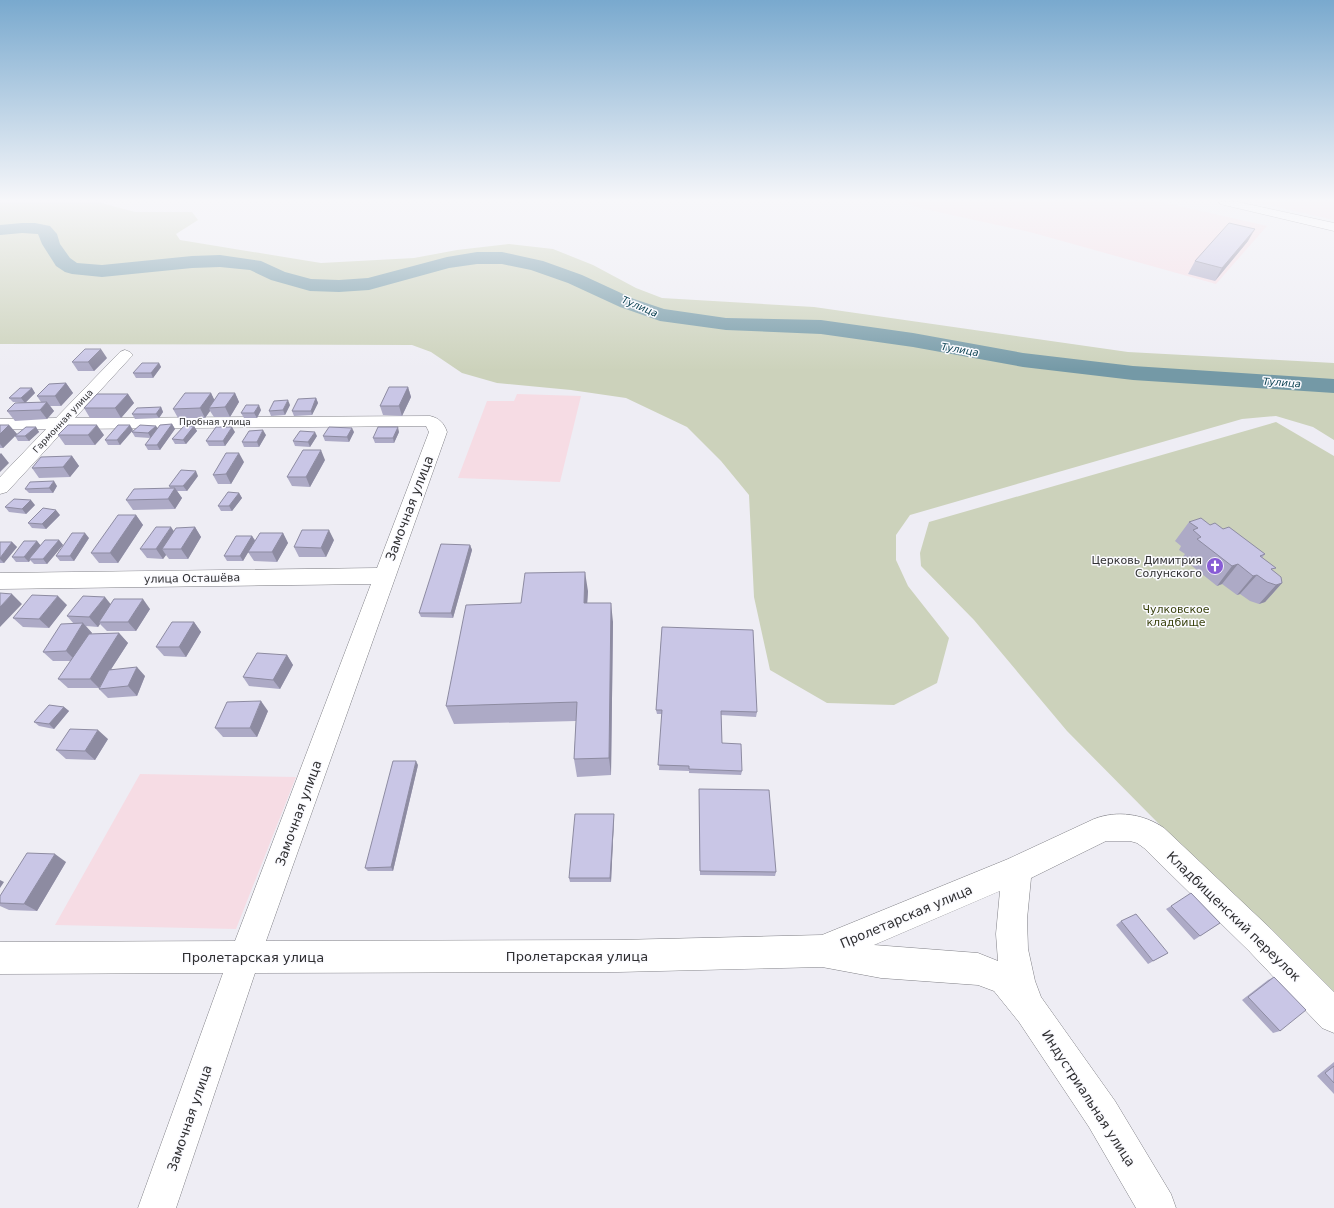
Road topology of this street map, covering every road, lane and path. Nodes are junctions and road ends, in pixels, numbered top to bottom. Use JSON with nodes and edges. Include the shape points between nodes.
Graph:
{"nodes":[{"id":1,"x":126,"y":354,"type":"dead end"},
{"id":2,"x":430,"y":422,"type":"joint"},
{"id":3,"x":61,"y":423,"type":"junction"},
{"id":4,"x":0,"y":424,"type":"edge"},
{"id":5,"x":0,"y":488,"type":"edge"},
{"id":6,"x":384,"y":576,"type":"junction"},
{"id":7,"x":0,"y":581,"type":"edge"},
{"id":8,"x":1127,"y":828,"type":"joint"},
{"id":9,"x":1018,"y":870,"type":"junction"},
{"id":10,"x":822,"y":951,"type":"junction"},
{"id":11,"x":245,"y":957,"type":"junction"},
{"id":12,"x":0,"y":958,"type":"edge"},
{"id":13,"x":1031,"y":1010,"type":"junction"},
{"id":14,"x":1334,"y":1016,"type":"edge"},
{"id":15,"x":157,"y":1208,"type":"edge"},
{"id":16,"x":1157,"y":1208,"type":"edge"}],
"edges":[{"from":1,"to":3,"type":"street","name":"Гармонная улица"},
{"from":2,"to":3,"type":"street","name":"Пробная улица"},
{"from":2,"to":6,"type":"street","name":"Замочная улица","via":[[436,426],[438,432]]},
{"from":3,"to":4,"type":"street","name":"Пробная улица"},
{"from":3,"to":5,"type":"street","name":"Гармонная улица"},
{"from":6,"to":7,"type":"street","name":"улица Осташёва"},
{"from":6,"to":11,"type":"street","name":"Замочная улица"},
{"from":8,"to":9,"type":"street","name":"Пролетарская улица","via":[[1104,828]]},
{"from":8,"to":14,"type":"street","name":"Кладбищенский переулок","via":[[1140,830],[1154,838],[1260,940]]},
{"from":9,"to":10,"type":"street","name":"Пролетарская улица"},
{"from":9,"to":13,"type":"street","name":"Индустриальная улица","via":[[1011,916],[1012,957],[1019,984]]},
{"from":10,"to":11,"type":"street","name":"Пролетарская улица","via":[[618,956]]},
{"from":10,"to":13,"type":"street","name":"Индустриальная улица","via":[[881,962],[978,969],[1005,980]]},
{"from":11,"to":12,"type":"street","name":"Пролетарская улица"},
{"from":11,"to":15,"type":"street","name":"Замочная улица"},
{"from":13,"to":16,"type":"street","name":"Индустриальная улица","via":[[1102,1114]]}]}
